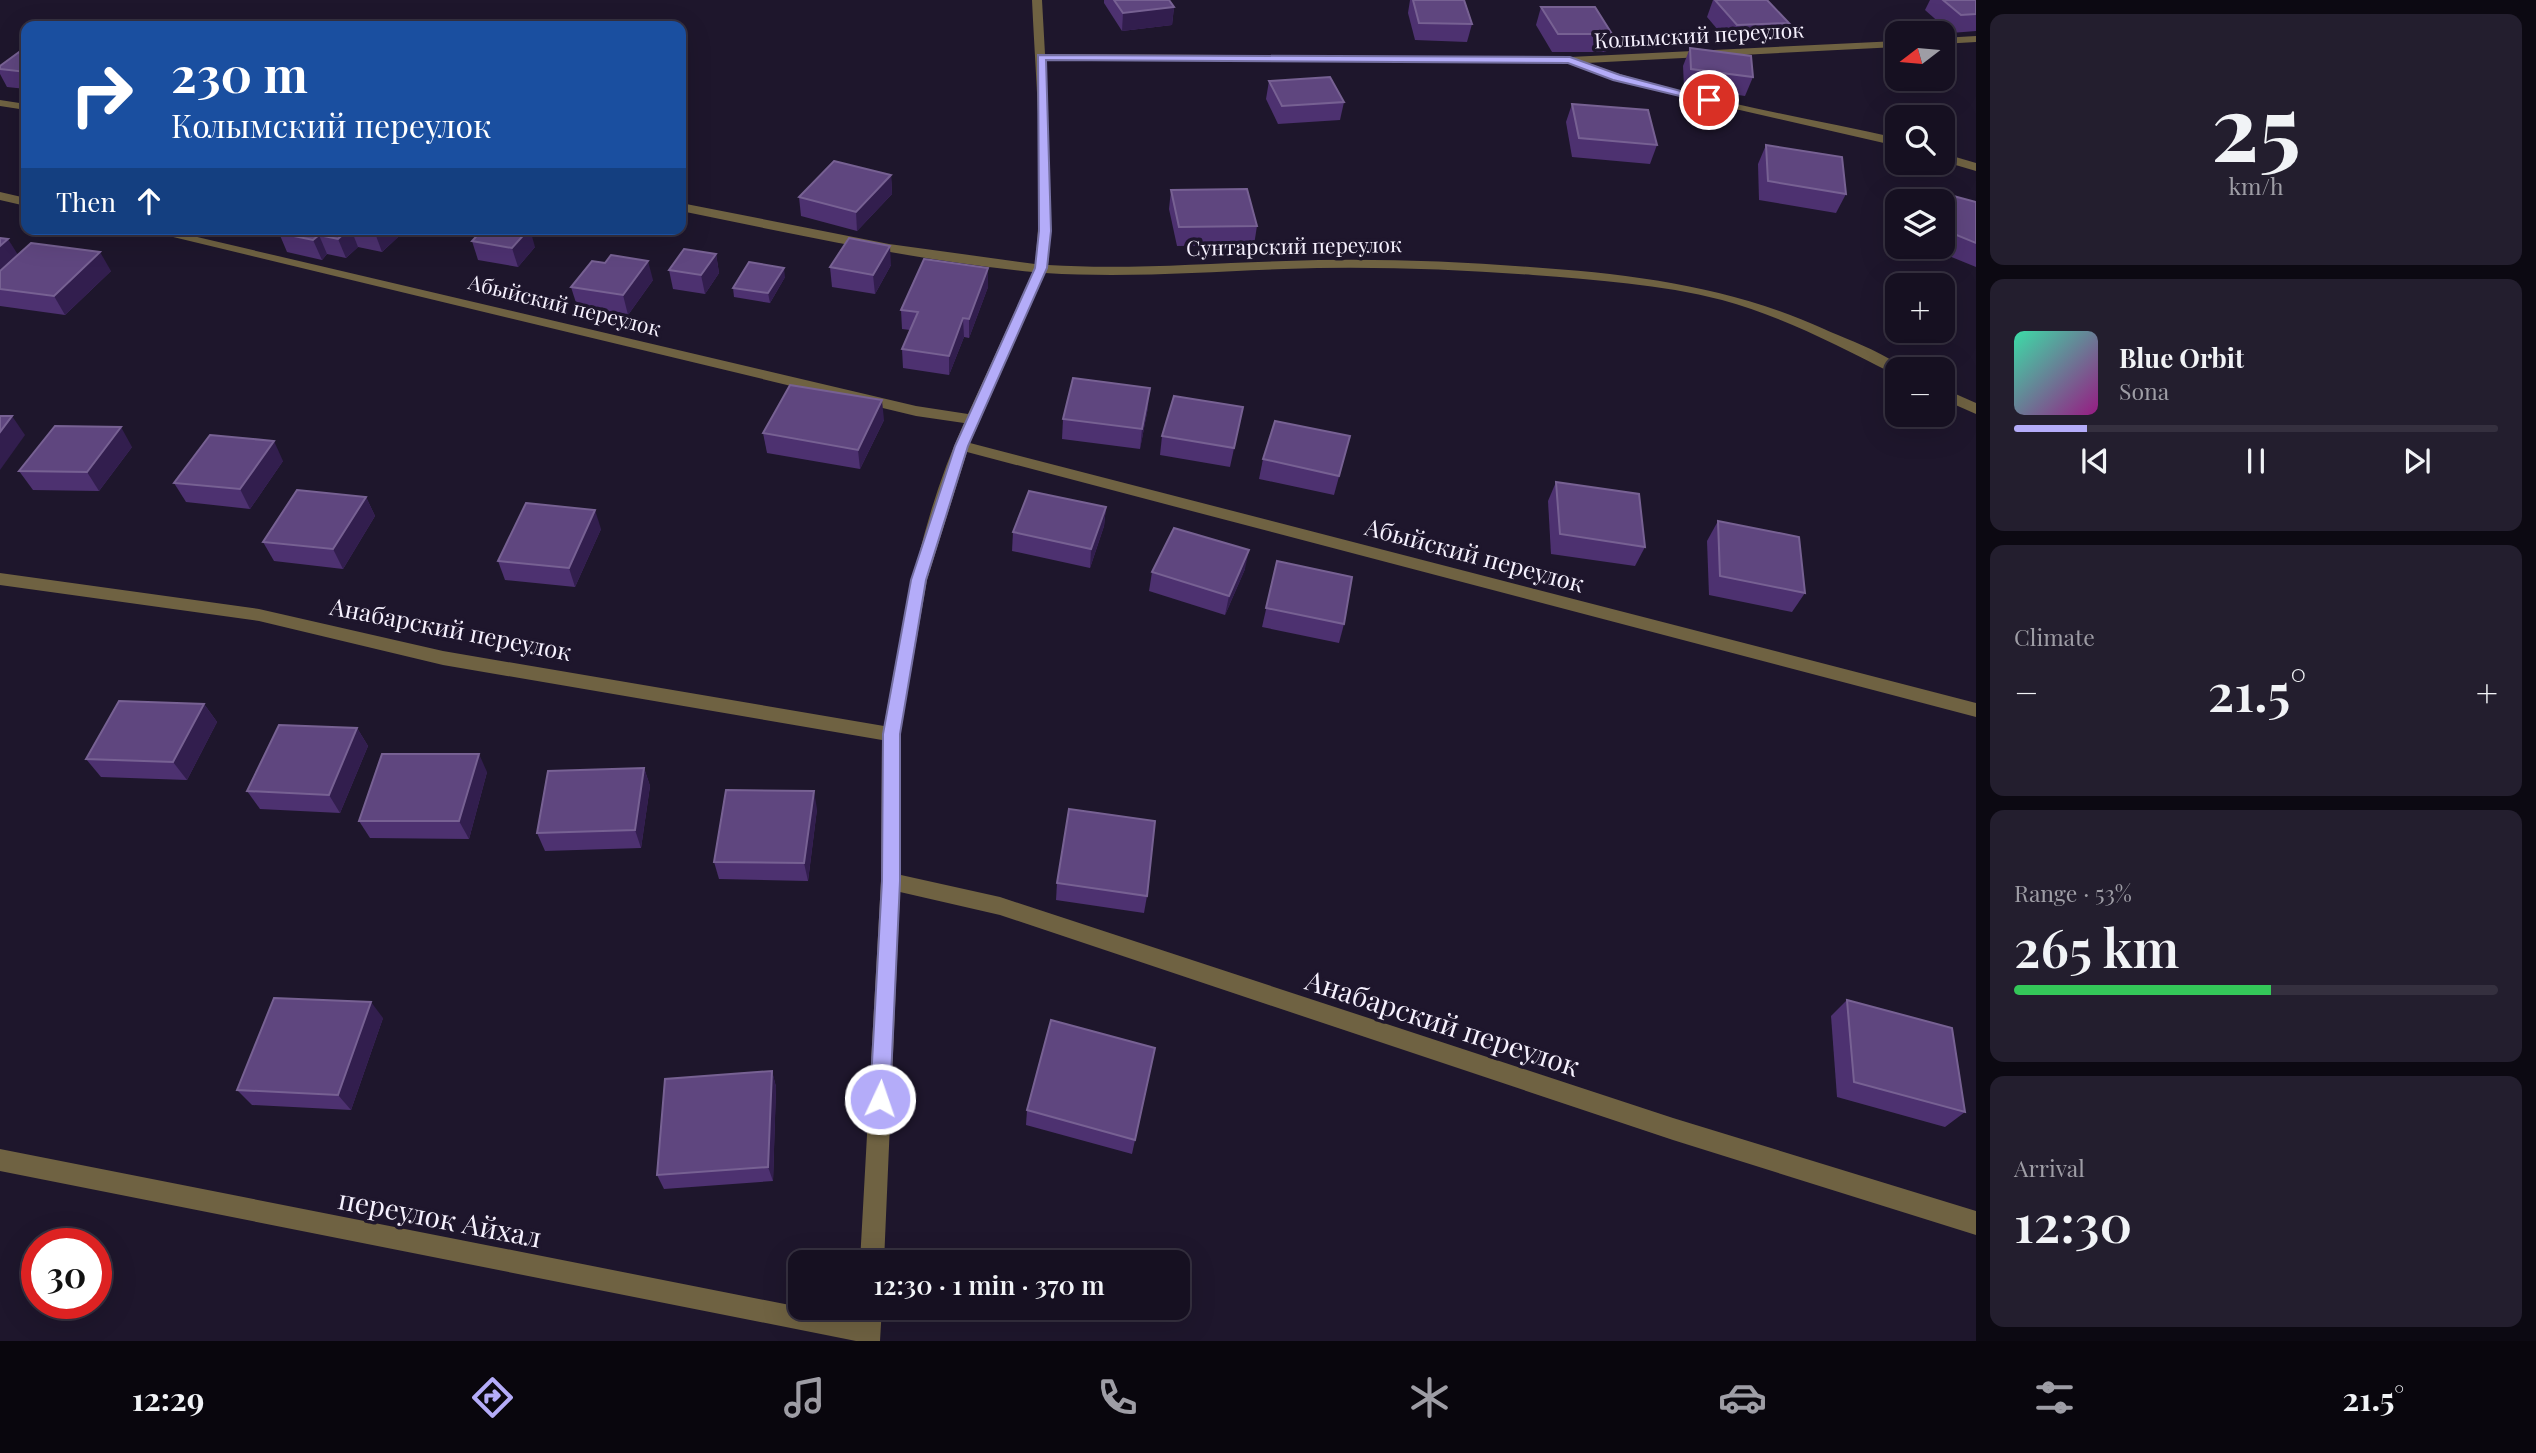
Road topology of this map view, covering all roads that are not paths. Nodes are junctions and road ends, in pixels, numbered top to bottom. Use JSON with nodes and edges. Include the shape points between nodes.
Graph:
{"nodes":[{"id":1,"x":1037,"y":0,"type":"edge"},
{"id":2,"x":1976,"y":39,"type":"edge"},
{"id":3,"x":1955,"y":40,"type":"edge"},
{"id":4,"x":1885,"y":45,"type":"edge"},
{"id":5,"x":1041,"y":57,"type":"junction"},
{"id":6,"x":1570,"y":60,"type":"junction"},
{"id":7,"x":0,"y":103,"type":"edge"},
{"id":8,"x":21,"y":106,"type":"edge"},
{"id":9,"x":1885,"y":139,"type":"edge"},
{"id":10,"x":1955,"y":161,"type":"edge"},
{"id":11,"x":1976,"y":167,"type":"edge"},
{"id":12,"x":0,"y":196,"type":"edge"},
{"id":13,"x":21,"y":201,"type":"edge"},
{"id":14,"x":686,"y":207,"type":"edge"},
{"id":15,"x":171,"y":235,"type":"edge"},
{"id":16,"x":1041,"y":268,"type":"junction"},
{"id":17,"x":1885,"y":364,"type":"edge"},
{"id":18,"x":1955,"y":399,"type":"edge"},
{"id":19,"x":1976,"y":409,"type":"edge"},
{"id":20,"x":973,"y":420,"type":"junction"},
{"id":21,"x":961,"y":446,"type":"junction"},
{"id":22,"x":0,"y":579,"type":"edge"},
{"id":23,"x":1976,"y":710,"type":"edge"},
{"id":24,"x":891,"y":734,"type":"junction"},
{"id":25,"x":891,"y":881,"type":"junction"},
{"id":26,"x":0,"y":1160,"type":"edge"},
{"id":27,"x":1976,"y":1223,"type":"edge"},
{"id":28,"x":873,"y":1250,"type":"edge"},
{"id":29,"x":869,"y":1327,"type":"edge"}],
"edges":[{"from":1,"to":5,"type":"street"},
{"from":2,"to":3,"type":"street"},
{"from":4,"to":6,"type":"street","name":"Колымский переулок"},
{"from":5,"to":6,"type":"street","name":"Колымский переулок"},
{"from":5,"to":16,"type":"street","via":[[1045,231]]},
{"from":6,"to":9,"type":"street","via":[[1628,80]]},
{"from":7,"to":8,"type":"street"},
{"from":10,"to":11,"type":"street"},
{"from":12,"to":13,"type":"street"},
{"from":14,"to":16,"type":"street","name":"Сунтарский переулок","via":[[828,237]]},
{"from":15,"to":20,"type":"street","name":"Абыйский переулок","via":[[916,411]]},
{"from":16,"to":17,"type":"street","name":"Сунтарский переулок","via":[[1102,272],[1426,264],[1605,276],[1681,287],[1754,306]]},
{"from":16,"to":20,"type":"street"},
{"from":18,"to":19,"type":"street"},
{"from":20,"to":21,"type":"street"},
{"from":21,"to":23,"type":"street","name":"Абыйский переулок"},
{"from":21,"to":24,"type":"street","via":[[919,580]]},
{"from":22,"to":24,"type":"street","name":"Анабарский переулок","via":[[259,615],[443,658]]},
{"from":24,"to":25,"type":"street"},
{"from":25,"to":27,"type":"street","name":"Анабарский переулок","via":[[1000,906],[1673,1129]]},
{"from":25,"to":28,"type":"street"},
{"from":26,"to":29,"type":"street","name":"переулок Айхал"}]}
